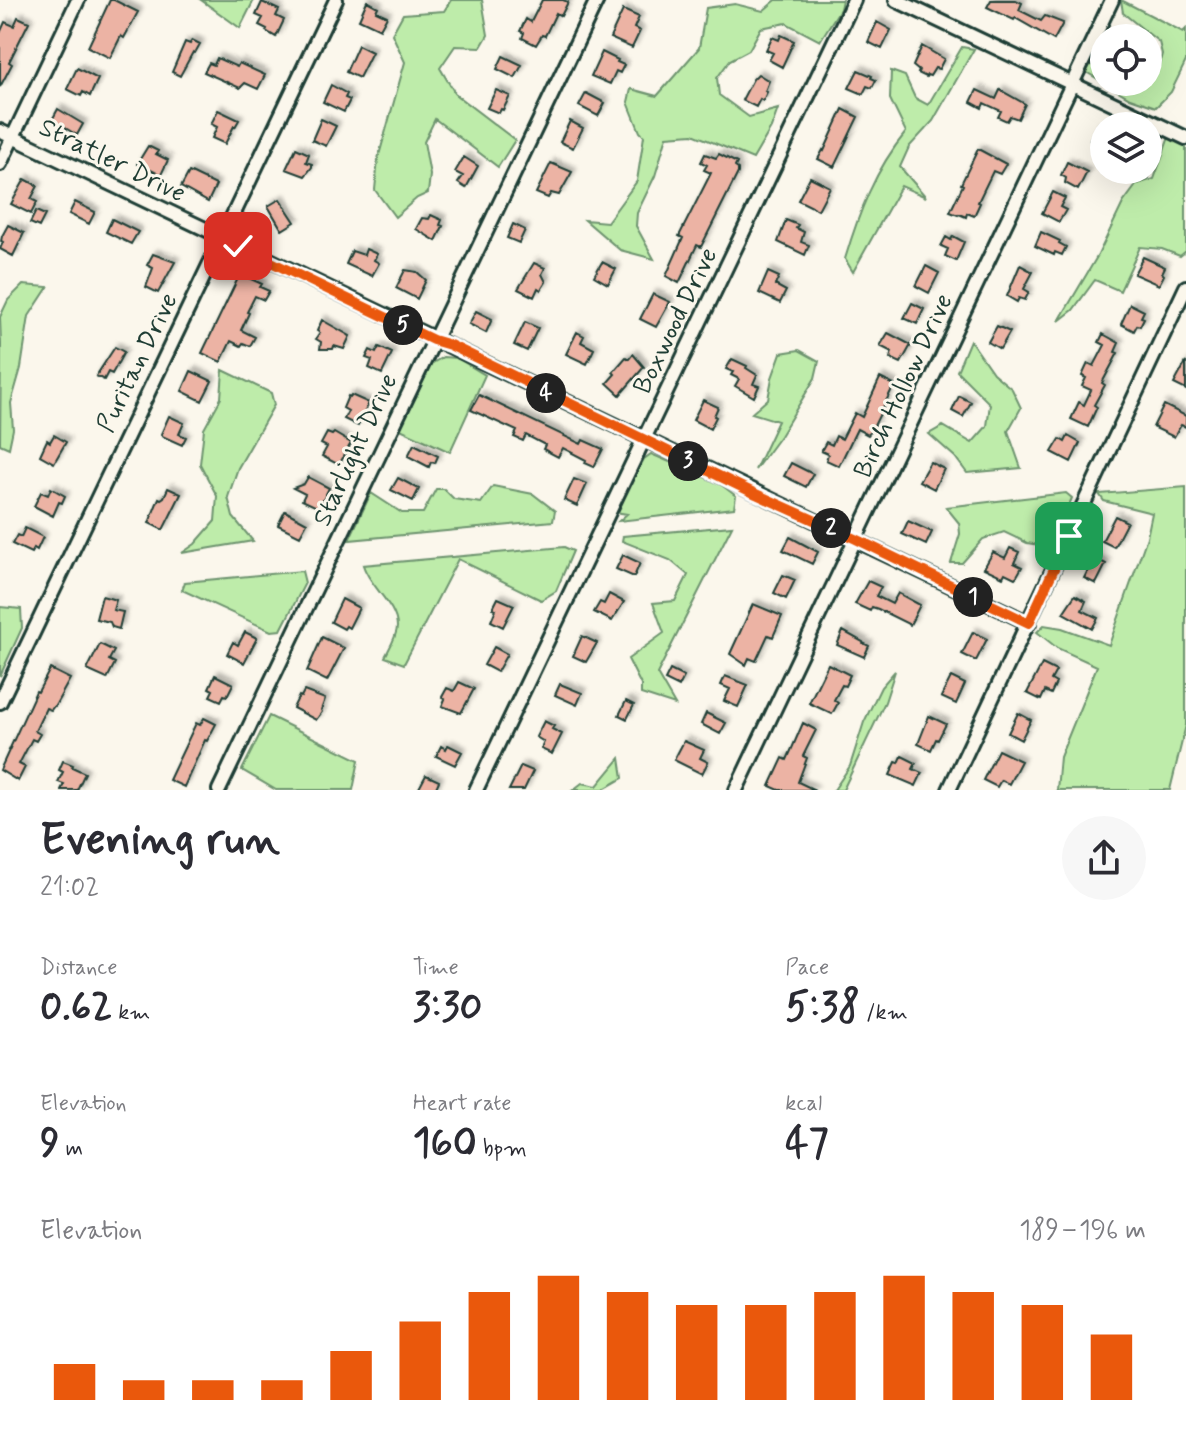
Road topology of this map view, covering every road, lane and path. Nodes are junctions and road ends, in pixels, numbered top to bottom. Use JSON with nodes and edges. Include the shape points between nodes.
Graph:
{"nodes":[{"id":1,"x":78,"y":0,"type":"edge"},
{"id":2,"x":336,"y":0,"type":"edge"},
{"id":3,"x":597,"y":0,"type":"edge"},
{"id":4,"x":854,"y":0,"type":"edge"},
{"id":5,"x":896,"y":0,"type":"edge"},
{"id":6,"x":1112,"y":0,"type":"edge"},
{"id":7,"x":1071,"y":83,"type":"junction"},
{"id":8,"x":0,"y":131,"type":"edge"},
{"id":9,"x":13,"y":137,"type":"junction"},
{"id":10,"x":1186,"y":138,"type":"edge"},
{"id":11,"x":0,"y":164,"type":"edge"},
{"id":12,"x":223,"y":239,"type":"junction"},
{"id":13,"x":1186,"y":287,"type":"edge"},
{"id":14,"x":433,"y":340,"type":"junction"},
{"id":15,"x":644,"y":439,"type":"junction"},
{"id":16,"x":856,"y":539,"type":"junction"},
{"id":17,"x":1029,"y":623,"type":"junction"},
{"id":18,"x":0,"y":702,"type":"edge"},
{"id":19,"x":219,"y":790,"type":"edge"},
{"id":20,"x":476,"y":790,"type":"edge"},
{"id":21,"x":736,"y":790,"type":"edge"},
{"id":22,"x":949,"y":790,"type":"edge"}],
"edges":[{"from":1,"to":9,"type":"street"},
{"from":2,"to":12,"type":"street","name":"Puritan Drive"},
{"from":3,"to":14,"type":"street","name":"Starlight Drive"},
{"from":4,"to":15,"type":"street","name":"Boxwood Drive"},
{"from":5,"to":7,"type":"street"},
{"from":6,"to":7,"type":"street","name":"Birch Hollow Drive"},
{"from":7,"to":10,"type":"street"},
{"from":7,"to":16,"type":"street","name":"Birch Hollow Drive"},
{"from":8,"to":9,"type":"street","name":"Stratler Drive"},
{"from":9,"to":11,"type":"street"},
{"from":9,"to":12,"type":"street","name":"Stratler Drive"},
{"from":12,"to":14,"type":"street","name":"Stratler Drive"},
{"from":12,"to":18,"type":"street","name":"Puritan Drive"},
{"from":13,"to":17,"type":"street"},
{"from":14,"to":15,"type":"street","name":"Stratler Drive"},
{"from":14,"to":19,"type":"street","name":"Starlight Drive"},
{"from":15,"to":16,"type":"street","name":"Stratler Drive"},
{"from":15,"to":20,"type":"street","name":"Boxwood Drive"},
{"from":16,"to":17,"type":"street","name":"Stratler Drive"},
{"from":16,"to":21,"type":"street","name":"Birch Hollow Drive"},
{"from":17,"to":22,"type":"street"}]}
